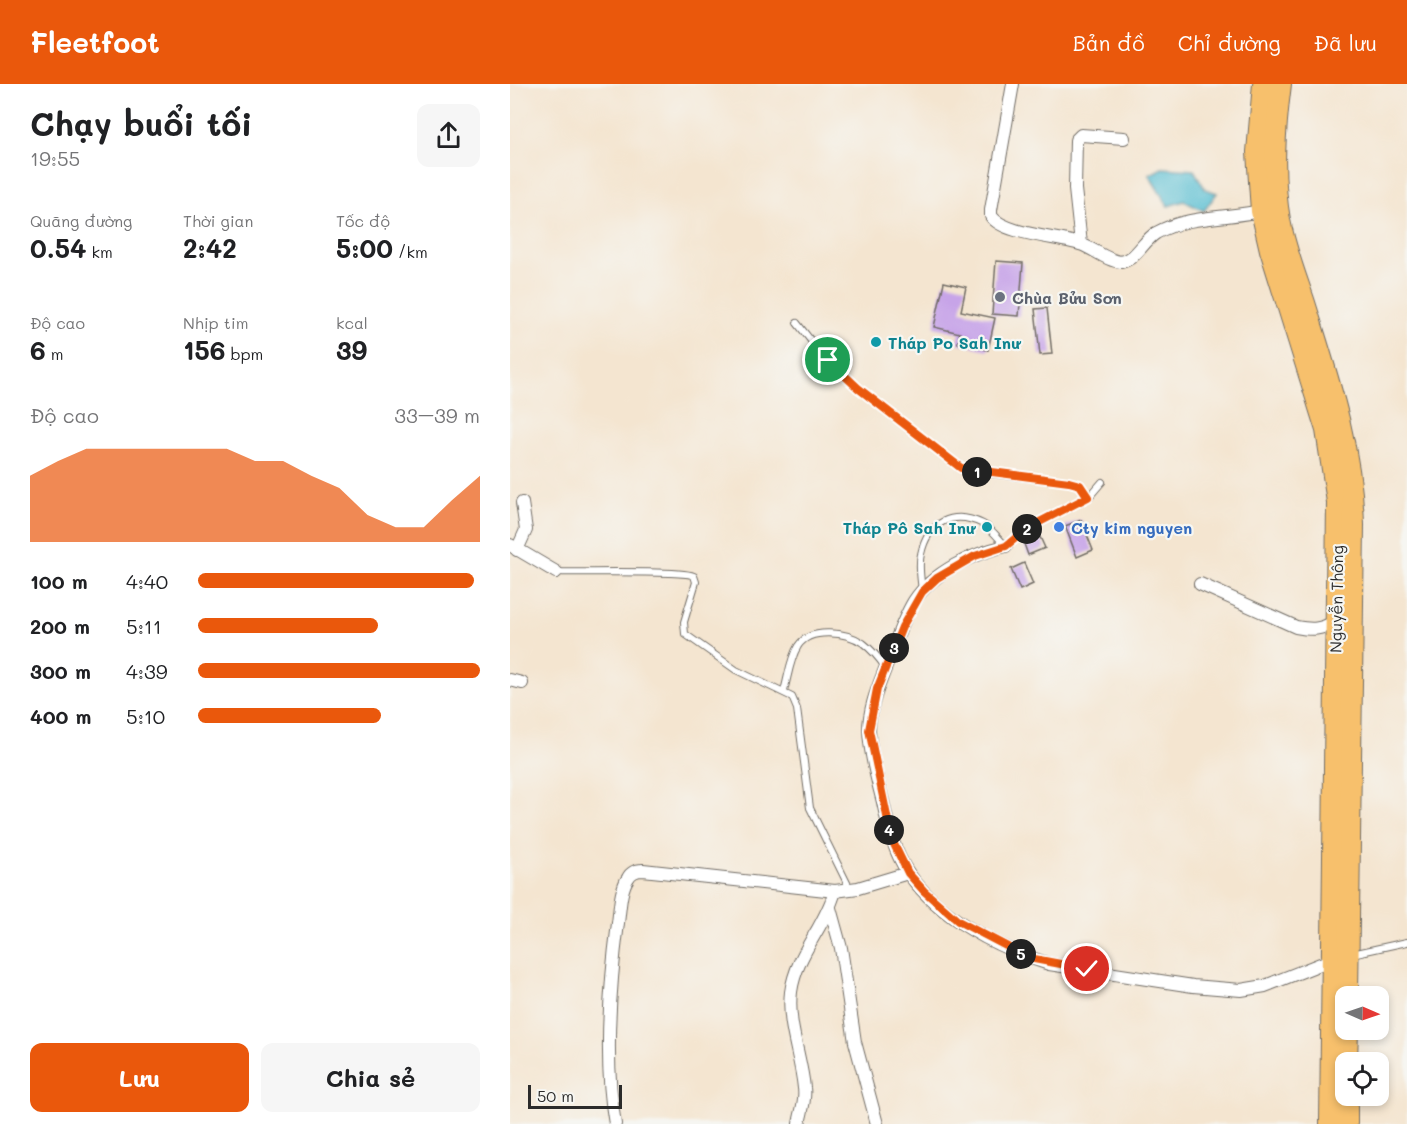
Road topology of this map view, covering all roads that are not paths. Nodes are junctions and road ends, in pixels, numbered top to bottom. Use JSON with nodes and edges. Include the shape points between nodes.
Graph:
{"nodes":[{"id":1,"x":1013,"y":84,"type":"edge"},
{"id":2,"x":1263,"y":84,"type":"edge"},
{"id":3,"x":1281,"y":84,"type":"edge"},
{"id":4,"x":1124,"y":138,"type":"dead end"},
{"id":5,"x":1269,"y":208,"type":"junction"},
{"id":6,"x":1081,"y":244,"type":"junction"},
{"id":7,"x":797,"y":323,"type":"dead end"},
{"id":8,"x":1102,"y":482,"type":"dead end"},
{"id":9,"x":1088,"y":497,"type":"junction"},
{"id":10,"x":522,"y":503,"type":"dead end"},
{"id":11,"x":1006,"y":546,"type":"junction"},
{"id":12,"x":513,"y":548,"type":"edge"},
{"id":13,"x":556,"y":572,"type":"joint"},
{"id":14,"x":1200,"y":584,"type":"dead end"},
{"id":15,"x":922,"y":592,"type":"junction"},
{"id":16,"x":1335,"y":621,"type":"junction"},
{"id":17,"x":886,"y":668,"type":"junction"},
{"id":18,"x":784,"y":691,"type":"junction"},
{"id":19,"x":908,"y":873,"type":"junction"},
{"id":20,"x":851,"y":890,"type":"junction"},
{"id":21,"x":835,"y":891,"type":"junction"},
{"id":22,"x":830,"y":908,"type":"junction"},
{"id":23,"x":1407,"y":942,"type":"edge"},
{"id":24,"x":1340,"y":956,"type":"junction"},
{"id":25,"x":1346,"y":986,"type":"edge"},
{"id":26,"x":1347,"y":1106,"type":"edge"},
{"id":27,"x":615,"y":1124,"type":"edge"},
{"id":28,"x":799,"y":1124,"type":"edge"},
{"id":29,"x":877,"y":1124,"type":"edge"},
{"id":30,"x":1330,"y":1124,"type":"edge"},
{"id":31,"x":1347,"y":1124,"type":"edge"}],
"edges":[{"from":1,"to":6,"type":"street","via":[[991,216],[998,223],[1041,237]]},
{"from":2,"to":5,"type":"main road","name":"Nguyễn Thông","via":[[1257,152]]},
{"from":3,"to":5,"type":"main road","name":"Nguyễn Thông"},
{"from":4,"to":6,"type":"street","via":[[1089,134],[1076,140],[1075,189]]},
{"from":5,"to":6,"type":"street","via":[[1206,218],[1160,231],[1126,261],[1115,262]]},
{"from":5,"to":16,"type":"main road","name":"Nguyễn Thông","via":[[1270,250],[1331,454],[1337,530]]},
{"from":5,"to":24,"type":"main road","name":"Nguyễn Thông","via":[[1283,235],[1341,423],[1351,475],[1353,537]]},
{"from":7,"to":9,"type":"lane","via":[[823,356],[858,388],[961,468],[1069,482],[1080,485]]},
{"from":8,"to":9,"type":"lane"},
{"from":9,"to":11,"type":"lane","via":[[1028,528]]},
{"from":10,"to":12,"type":"street","via":[[526,530]]},
{"from":11,"to":15,"type":"street","via":[[975,556],[937,578]]},
{"from":11,"to":15,"type":"lane","via":[[985,525],[959,515],[943,519],[933,527],[921,555]]},
{"from":12,"to":13,"type":"street"},
{"from":13,"to":18,"type":"lane","via":[[691,573],[696,582],[684,622],[685,634],[736,670]]},
{"from":14,"to":16,"type":"street","via":[[1296,627],[1312,630]]},
{"from":15,"to":17,"type":"street","via":[[910,609]]},
{"from":16,"to":24,"type":"main road","name":"Nguyễn Thông"},
{"from":17,"to":18,"type":"lane","via":[[861,641],[815,634],[797,647]]},
{"from":17,"to":19,"type":"street","via":[[877,689],[869,730],[888,826]]},
{"from":18,"to":20,"type":"lane","via":[[797,709],[810,808]]},
{"from":19,"to":20,"type":"street"},
{"from":19,"to":24,"type":"street","via":[[958,921],[1029,958],[1049,964],[1241,990],[1265,986]]},
{"from":20,"to":21,"type":"street"},
{"from":21,"to":22,"type":"street"},
{"from":21,"to":27,"type":"street","via":[[643,870],[628,878],[621,899],[612,974],[611,1096]]},
{"from":22,"to":28,"type":"street","via":[[800,958],[791,992],[792,1023],[804,1087]]},
{"from":22,"to":29,"type":"street","via":[[841,948],[855,1042]]},
{"from":23,"to":24,"type":"lane"},
{"from":24,"to":25,"type":"main road","name":"Nguyễn Thông"},
{"from":24,"to":30,"type":"main road","name":"Nguyễn Thông"},
{"from":26,"to":31,"type":"main road"}]}
